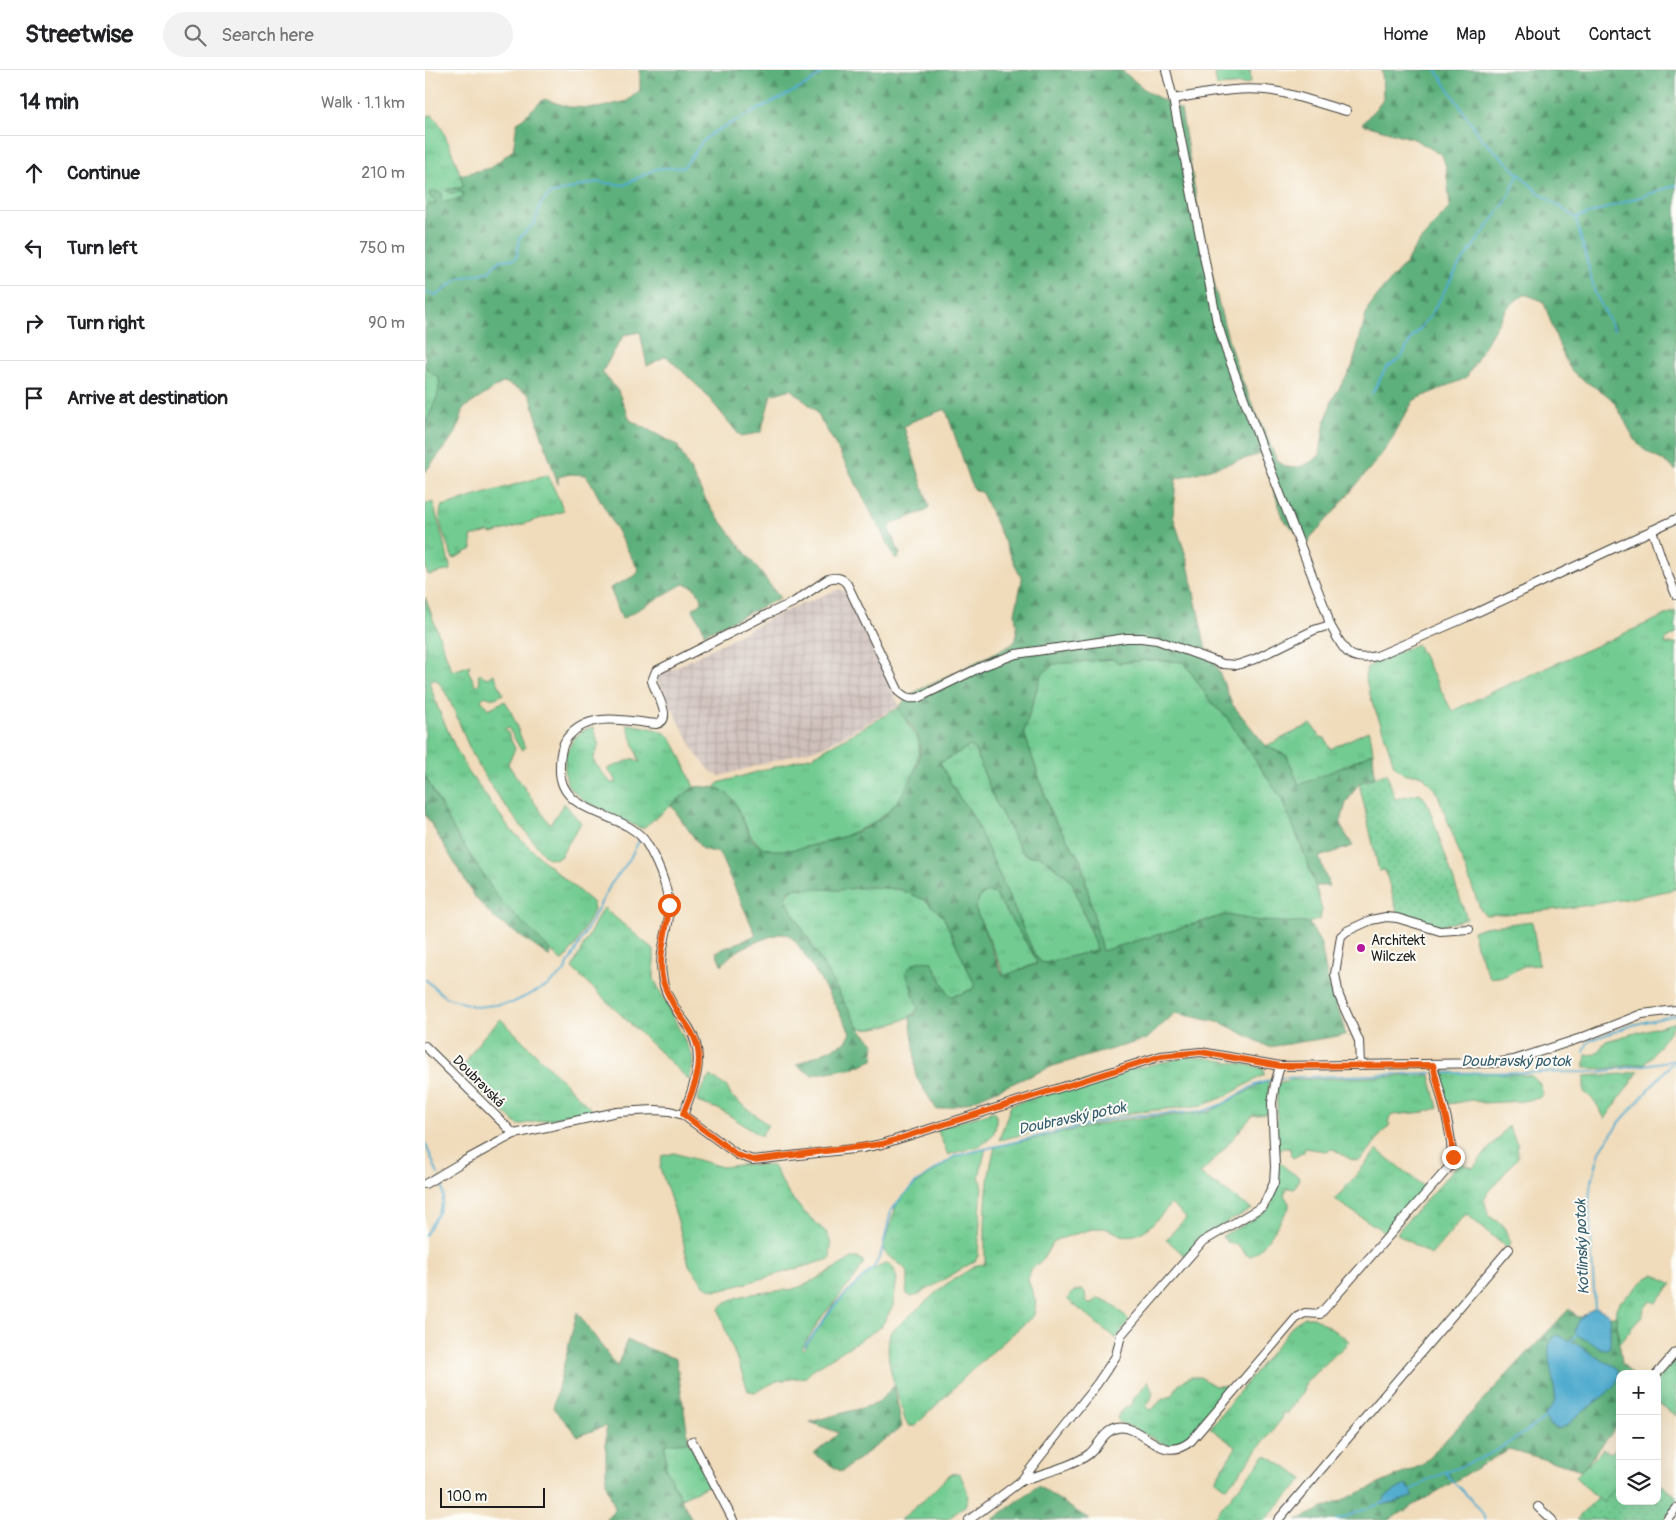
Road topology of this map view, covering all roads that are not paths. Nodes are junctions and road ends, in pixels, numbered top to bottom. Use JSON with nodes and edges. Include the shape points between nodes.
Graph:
{"nodes":[{"id":1,"x":1166,"y":70,"type":"edge"},
{"id":2,"x":1173,"y":99,"type":"junction"},
{"id":3,"x":1346,"y":112,"type":"dead end"},
{"id":4,"x":1676,"y":519,"type":"edge"},
{"id":5,"x":1652,"y":530,"type":"junction"},
{"id":6,"x":1676,"y":595,"type":"edge"},
{"id":7,"x":1330,"y":625,"type":"junction"},
{"id":8,"x":1469,"y":929,"type":"dead end"},
{"id":9,"x":1676,"y":1010,"type":"edge"},
{"id":10,"x":425,"y":1046,"type":"edge"},
{"id":11,"x":1433,"y":1065,"type":"junction"},
{"id":12,"x":1280,"y":1066,"type":"junction"},
{"id":13,"x":1360,"y":1066,"type":"junction"},
{"id":14,"x":683,"y":1114,"type":"junction"},
{"id":15,"x":515,"y":1134,"type":"junction"},
{"id":16,"x":425,"y":1184,"type":"edge"},
{"id":17,"x":1509,"y":1250,"type":"dead end"},
{"id":18,"x":1676,"y":1352,"type":"edge"},
{"id":19,"x":1660,"y":1370,"type":"edge"},
{"id":20,"x":693,"y":1441,"type":"dead end"},
{"id":21,"x":1021,"y":1480,"type":"junction"},
{"id":22,"x":1538,"y":1507,"type":"dead end"},
{"id":23,"x":1676,"y":1508,"type":"edge"},
{"id":24,"x":733,"y":1520,"type":"edge"},
{"id":25,"x":969,"y":1520,"type":"edge"},
{"id":26,"x":1278,"y":1520,"type":"edge"},
{"id":27,"x":1552,"y":1520,"type":"edge"},
{"id":28,"x":1666,"y":1520,"type":"edge"}],
"edges":[{"from":1,"to":2,"type":"street"},
{"from":2,"to":3,"type":"street","via":[[1256,90],[1279,92]]},
{"from":2,"to":7,"type":"street","via":[[1217,322]]},
{"from":4,"to":5,"type":"street"},
{"from":5,"to":6,"type":"street"},
{"from":5,"to":7,"type":"street","via":[[1377,656],[1364,659],[1348,653]]},
{"from":7,"to":14,"type":"street","via":[[1255,660],[1237,665],[1223,664],[1157,640],[1141,638],[1016,654],[910,699],[899,692],[847,584],[834,578],[794,602],[656,672],[652,681],[665,712],[661,723],[602,718],[578,727],[565,740],[561,750],[561,783],[569,796],[581,805],[638,834],[646,842],[663,878],[669,905],[661,956],[664,988],[698,1049],[696,1078]]},
{"from":8,"to":13,"type":"street","via":[[1440,931],[1386,917],[1371,920],[1341,936],[1335,974],[1339,996],[1359,1041]]},
{"from":9,"to":11,"type":"street","via":[[1642,1014],[1514,1060]]},
{"from":10,"to":15,"type":"street","name":"Doubravská"},
{"from":11,"to":13,"type":"street"},
{"from":11,"to":21,"type":"street","via":[[1451,1139],[1453,1157],[1450,1166],[1320,1314],[1297,1316],[1184,1447],[1166,1449],[1128,1429],[1117,1428],[1104,1436],[1081,1460]]},
{"from":12,"to":13,"type":"street"},
{"from":12,"to":14,"type":"street","via":[[1201,1052],[1161,1056],[882,1144],[753,1160],[737,1155]]},
{"from":12,"to":21,"type":"street","via":[[1272,1104],[1274,1183],[1263,1206],[1202,1242],[1121,1335],[1116,1356],[1097,1384]]},
{"from":14,"to":15,"type":"street","via":[[655,1110],[617,1112]]},
{"from":15,"to":16,"type":"street"},
{"from":17,"to":26,"type":"street"},
{"from":18,"to":19,"type":"street"},
{"from":20,"to":24,"type":"street"},
{"from":21,"to":25,"type":"street"},
{"from":22,"to":27,"type":"street"},
{"from":23,"to":28,"type":"street"}]}
